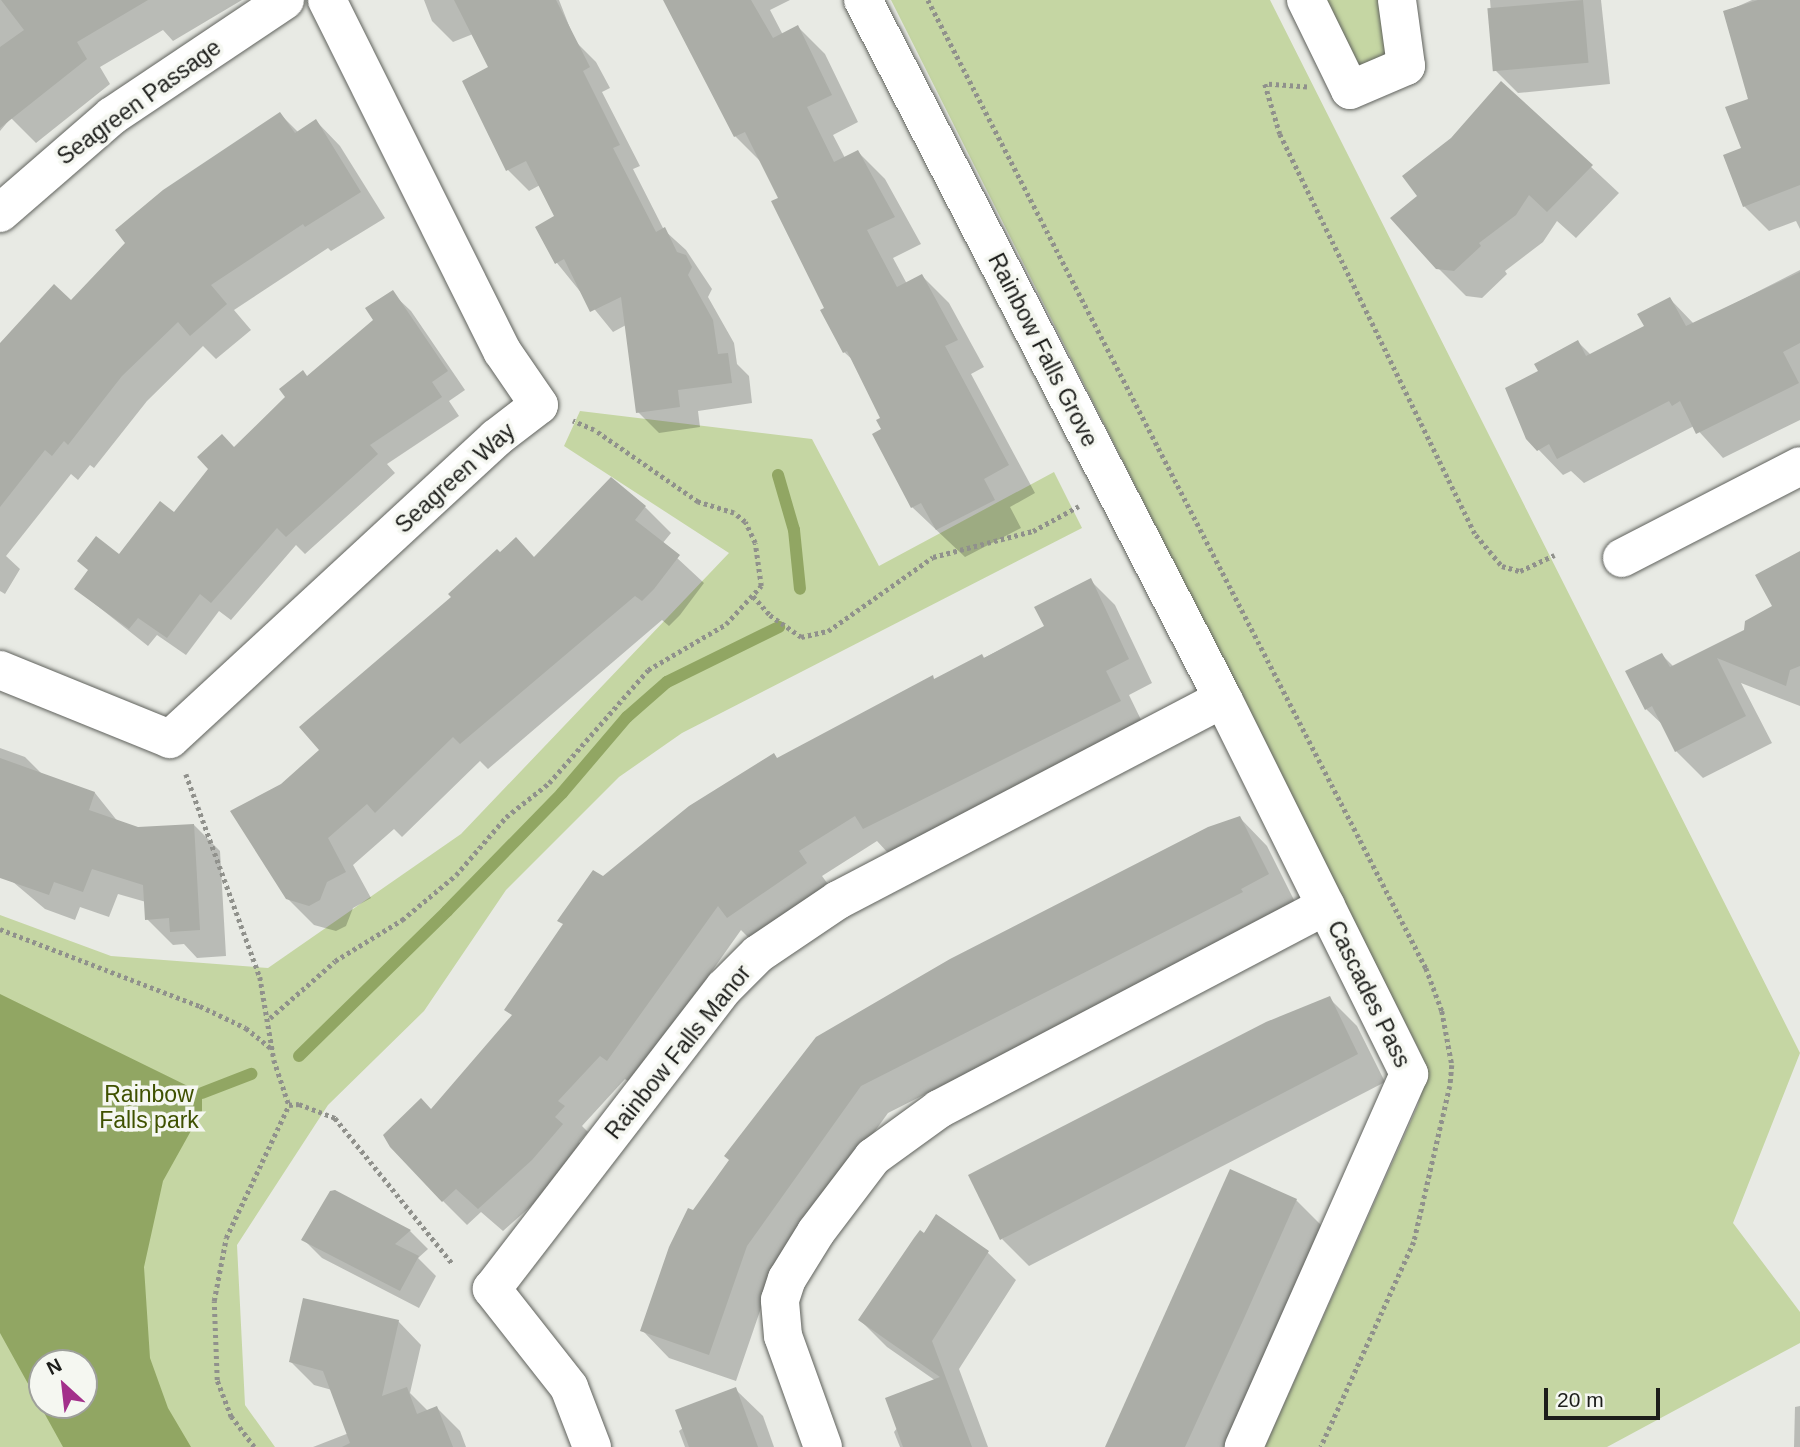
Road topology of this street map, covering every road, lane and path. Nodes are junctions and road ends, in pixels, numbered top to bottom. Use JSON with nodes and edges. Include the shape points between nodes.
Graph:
{"nodes":[{"id":1,"x":285,"y":0,"type":"edge"},
{"id":2,"x":327,"y":0,"type":"edge"},
{"id":3,"x":863,"y":0,"type":"edge"},
{"id":4,"x":1306,"y":0,"type":"edge"},
{"id":5,"x":1397,"y":0,"type":"edge"},
{"id":6,"x":1350,"y":90,"type":"junction"},
{"id":7,"x":0,"y":213,"type":"edge"},
{"id":8,"x":573,"y":420,"type":"dead end"},
{"id":9,"x":1800,"y":466,"type":"edge"},
{"id":10,"x":1079,"y":506,"type":"dead end"},
{"id":11,"x":1554,"y":555,"type":"dead end"},
{"id":12,"x":1622,"y":558,"type":"dead end"},
{"id":13,"x":754,"y":596,"type":"junction"},
{"id":14,"x":0,"y":670,"type":"edge"},
{"id":15,"x":1223,"y":699,"type":"junction"},
{"id":16,"x":186,"y":774,"type":"dead end"},
{"id":17,"x":1326,"y":906,"type":"junction"},
{"id":18,"x":0,"y":929,"type":"edge"},
{"id":19,"x":270,"y":1018,"type":"junction"},
{"id":20,"x":272,"y":1049,"type":"junction"},
{"id":21,"x":289,"y":1105,"type":"junction"},
{"id":22,"x":453,"y":1264,"type":"dead end"},
{"id":23,"x":254,"y":1447,"type":"edge"},
{"id":24,"x":592,"y":1447,"type":"edge"},
{"id":25,"x":822,"y":1447,"type":"edge"},
{"id":26,"x":1244,"y":1447,"type":"edge"}],
"edges":[{"from":1,"to":7,"type":"street","name":"Seagreen Passage","via":[[112,116]]},
{"from":2,"to":14,"type":"street","name":"Seagreen Way","via":[[502,351],[540,405],[486,447],[170,738]]},
{"from":3,"to":15,"type":"street","name":"Rainbow Falls Grove"},
{"from":4,"to":6,"type":"street"},
{"from":5,"to":6,"type":"street","via":[[1406,66]]},
{"from":6,"to":11,"type":"path","via":[[1265,84],[1280,134],[1476,535],[1502,566],[1520,571]]},
{"from":8,"to":13,"type":"path","via":[[698,502],[734,513],[745,522],[754,543],[761,586]]},
{"from":9,"to":12,"type":"street"},
{"from":10,"to":13,"type":"path","via":[[1033,531],[933,557],[828,631],[801,637],[770,615]]},
{"from":13,"to":19,"type":"path","via":[[726,624],[648,670],[549,783],[506,817],[456,875],[401,920],[335,961]]},
{"from":15,"to":17,"type":"street","name":"Cascades Pass"},
{"from":15,"to":24,"type":"street","name":"Rainbow Falls Manor","via":[[838,900],[768,947],[724,988],[492,1289],[569,1387]]},
{"from":16,"to":19,"type":"path","via":[[260,977]]},
{"from":17,"to":25,"type":"street","via":[[959,1098],[873,1157],[816,1232],[787,1279],[780,1300],[783,1336]]},
{"from":17,"to":26,"type":"street","name":"Cascades Pass","via":[[1409,1074]]},
{"from":18,"to":20,"type":"path","via":[[200,1006],[246,1028]]},
{"from":19,"to":20,"type":"path"},
{"from":20,"to":21,"type":"path"},
{"from":21,"to":22,"type":"path","via":[[299,1104],[335,1118]]},
{"from":21,"to":23,"type":"path","via":[[226,1238],[214,1301],[217,1380],[231,1417]]}]}
